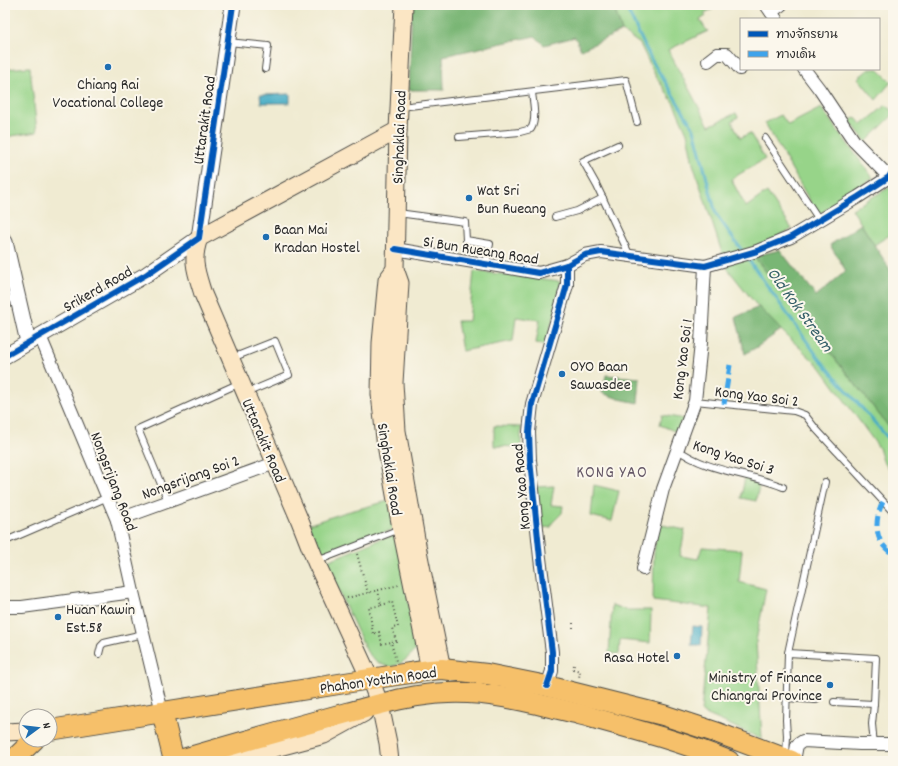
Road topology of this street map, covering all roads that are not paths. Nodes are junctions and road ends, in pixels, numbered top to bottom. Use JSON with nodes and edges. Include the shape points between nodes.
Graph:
{"nodes":[{"id":1,"x":233,"y":5,"type":"edge"},
{"id":2,"x":404,"y":5,"type":"edge"},
{"id":3,"x":228,"y":42,"type":"junction"},
{"id":4,"x":708,"y":61,"type":"dead end"},
{"id":5,"x":740,"y":69,"type":"edge"},
{"id":6,"x":265,"y":70,"type":"dead end"},
{"id":7,"x":808,"y":70,"type":"edge"},
{"id":8,"x":532,"y":92,"type":"junction"},
{"id":9,"x":399,"y":108,"type":"junction"},
{"id":10,"x":637,"y":122,"type":"dead end"},
{"id":11,"x":398,"y":130,"type":"junction"},
{"id":12,"x":459,"y":137,"type":"dead end"},
{"id":13,"x":765,"y":138,"type":"dead end"},
{"id":14,"x":618,"y":145,"type":"dead end"},
{"id":15,"x":892,"y":176,"type":"edge"},
{"id":16,"x":603,"y":198,"type":"junction"},
{"id":17,"x":396,"y":213,"type":"junction"},
{"id":18,"x":555,"y":217,"type":"dead end"},
{"id":19,"x":820,"y":221,"type":"junction"},
{"id":20,"x":199,"y":238,"type":"junction"},
{"id":21,"x":5,"y":242,"type":"edge"},
{"id":22,"x":395,"y":249,"type":"junction"},
{"id":23,"x":630,"y":256,"type":"junction"},
{"id":24,"x":486,"y":264,"type":"junction"},
{"id":25,"x":567,"y":265,"type":"junction"},
{"id":26,"x":705,"y":266,"type":"junction"},
{"id":27,"x":395,"y":269,"type":"junction"},
{"id":28,"x":11,"y":299,"type":"edge"},
{"id":29,"x":34,"y":339,"type":"junction"},
{"id":30,"x":5,"y":356,"type":"edge"},
{"id":31,"x":230,"y":359,"type":"junction"},
{"id":32,"x":242,"y":388,"type":"junction"},
{"id":33,"x":694,"y":401,"type":"junction"},
{"id":34,"x":677,"y":449,"type":"junction"},
{"id":35,"x":275,"y":463,"type":"junction"},
{"id":36,"x":825,"y":482,"type":"dead end"},
{"id":37,"x":783,"y":487,"type":"dead end"},
{"id":38,"x":108,"y":498,"type":"junction"},
{"id":39,"x":168,"y":501,"type":"junction"},
{"id":40,"x":893,"y":512,"type":"edge"},
{"id":41,"x":117,"y":520,"type":"junction"},
{"id":42,"x":401,"y":528,"type":"junction"},
{"id":43,"x":8,"y":540,"type":"dead end"},
{"id":44,"x":316,"y":562,"type":"junction"},
{"id":45,"x":643,"y":569,"type":"dead end"},
{"id":46,"x":132,"y":592,"type":"junction"},
{"id":47,"x":5,"y":607,"type":"edge"},
{"id":48,"x":143,"y":634,"type":"junction"},
{"id":49,"x":788,"y":653,"type":"junction"},
{"id":50,"x":99,"y":654,"type":"dead end"},
{"id":51,"x":436,"y":669,"type":"junction"},
{"id":52,"x":370,"y":678,"type":"junction"},
{"id":53,"x":547,"y":686,"type":"junction"},
{"id":54,"x":441,"y":693,"type":"junction"},
{"id":55,"x":786,"y":698,"type":"junction"},
{"id":56,"x":816,"y":700,"type":"dead end"},
{"id":57,"x":834,"y":702,"type":"dead end"},
{"id":58,"x":874,"y":704,"type":"junction"},
{"id":59,"x":380,"y":705,"type":"junction"},
{"id":60,"x":162,"y":712,"type":"junction"},
{"id":61,"x":58,"y":729,"type":"edge"},
{"id":62,"x":18,"y":731,"type":"edge"},
{"id":63,"x":5,"y":732,"type":"edge"},
{"id":64,"x":893,"y":744,"type":"edge"},
{"id":65,"x":874,"y":745,"type":"junction"},
{"id":66,"x":26,"y":748,"type":"edge"},
{"id":67,"x":790,"y":760,"type":"edge"},
{"id":68,"x":12,"y":761,"type":"edge"},
{"id":69,"x":175,"y":761,"type":"edge"},
{"id":70,"x":232,"y":761,"type":"edge"},
{"id":71,"x":390,"y":761,"type":"edge"},
{"id":72,"x":729,"y":761,"type":"edge"}],
"edges":[{"from":1,"to":3,"type":"street","name":"Uttarakit Road"},
{"from":2,"to":9,"type":"main road","name":"Singhaklai Road"},
{"from":3,"to":6,"type":"lane","via":[[268,46]]},
{"from":3,"to":20,"type":"street","name":"Uttarakit Road"},
{"from":4,"to":5,"type":"street","via":[[717,54],[727,54]]},
{"from":7,"to":15,"type":"street","via":[[854,141]]},
{"from":8,"to":9,"type":"lane"},
{"from":8,"to":10,"type":"lane","via":[[626,80]]},
{"from":8,"to":12,"type":"lane","via":[[534,118],[531,129]]},
{"from":9,"to":11,"type":"main road","name":"Singhaklai Road"},
{"from":11,"to":17,"type":"main road","name":"Singhaklai Road"},
{"from":11,"to":20,"type":"main road","name":"Srikerd Road"},
{"from":13,"to":19,"type":"lane"},
{"from":14,"to":16,"type":"lane","via":[[583,161]]},
{"from":15,"to":19,"type":"street","name":"Si Bun Rueang Road"},
{"from":16,"to":18,"type":"lane","via":[[577,211]]},
{"from":16,"to":23,"type":"lane"},
{"from":17,"to":22,"type":"main road","name":"Singhaklai Road"},
{"from":17,"to":24,"type":"lane","via":[[465,222],[466,240],[490,244]]},
{"from":19,"to":26,"type":"street","name":"Si Bun Rueang Road","via":[[757,251]]},
{"from":20,"to":29,"type":"street","name":"Srikerd Road","via":[[147,274]]},
{"from":20,"to":31,"type":"main road","name":"Uttarakit Road","via":[[194,255],[198,280]]},
{"from":21,"to":28,"type":"street"},
{"from":22,"to":24,"type":"street","name":"Si Bun Rueang Road"},
{"from":22,"to":27,"type":"main road","name":"Singhaklai Road"},
{"from":23,"to":25,"type":"street","name":"Si Bun Rueang Road","via":[[601,252],[585,255]]},
{"from":23,"to":26,"type":"street","name":"Si Bun Rueang Road"},
{"from":24,"to":25,"type":"street","name":"Si Bun Rueang Road","via":[[539,273]]},
{"from":25,"to":53,"type":"street","name":"Kong Yao Road","via":[[567,285],[532,404],[529,432],[540,558],[552,652],[552,671]]},
{"from":26,"to":33,"type":"street","name":"Kong Yao Soi 1","via":[[701,343]]},
{"from":27,"to":42,"type":"main road","name":"Singhaklai Road","via":[[387,280],[381,343],[380,394],[385,439]]},
{"from":27,"to":51,"type":"main road","name":"Singhaklai Road","via":[[400,283],[394,383],[397,431]]},
{"from":28,"to":29,"type":"street"},
{"from":29,"to":30,"type":"street","name":"Srikerd Road"},
{"from":29,"to":38,"type":"street","name":"Nongsrijang Road"},
{"from":31,"to":32,"type":"main road","name":"Uttarakit Road"},
{"from":31,"to":32,"type":"lane","via":[[275,341],[289,375]]},
{"from":32,"to":35,"type":"main road","name":"Uttarakit Road"},
{"from":32,"to":39,"type":"lane","via":[[138,429]]},
{"from":33,"to":34,"type":"street","name":"Kong Yao Soi 1"},
{"from":33,"to":40,"type":"lane","name":"Kong Yao Soi 2","via":[[794,411],[805,415]]},
{"from":34,"to":37,"type":"lane","name":"Kong Yao Soi 3","via":[[683,454],[721,469]]},
{"from":34,"to":45,"type":"street","name":"Kong Yao Soi 1","via":[[663,489]]},
{"from":35,"to":39,"type":"street","name":"Nongsrijang Soi 2"},
{"from":35,"to":44,"type":"main road","name":"Uttarakit Road"},
{"from":36,"to":49,"type":"lane"},
{"from":38,"to":41,"type":"street","name":"Nongsrijang Road"},
{"from":38,"to":43,"type":"lane"},
{"from":39,"to":41,"type":"street","name":"Nongsrijang Soi 2"},
{"from":41,"to":46,"type":"street","name":"Nongsrijang Road"},
{"from":42,"to":44,"type":"lane"},
{"from":42,"to":51,"type":"main road","name":"Singhaklai Road","via":[[412,581]]},
{"from":44,"to":52,"type":"main road","name":"Uttarakit Road"},
{"from":46,"to":47,"type":"street"},
{"from":46,"to":48,"type":"street","name":"Nongsrijang Road"},
{"from":48,"to":50,"type":"lane","via":[[104,643]]},
{"from":48,"to":60,"type":"street","name":"Nongsrijang Road"},
{"from":49,"to":55,"type":"lane"},
{"from":49,"to":58,"type":"lane","via":[[876,658]]},
{"from":51,"to":52,"type":"main road","name":"Phahon Yothin Road"},
{"from":51,"to":53,"type":"main road","name":"Phahon Yothin Road","via":[[487,674]]},
{"from":51,"to":54,"type":"main road"},
{"from":52,"to":59,"type":"main road","name":"Uttarakit Road"},
{"from":52,"to":60,"type":"main road","name":"Phahon Yothin Road"},
{"from":53,"to":67,"type":"main road","name":"Phahon Yothin Road","via":[[663,715],[718,732]]},
{"from":54,"to":59,"type":"main road","name":"Phahon Yothin Road"},
{"from":54,"to":72,"type":"main road","name":"Phahon Yothin Road","via":[[480,694],[545,706],[650,733]]},
{"from":55,"to":56,"type":"lane"},
{"from":55,"to":67,"type":"lane"},
{"from":57,"to":58,"type":"lane"},
{"from":58,"to":65,"type":"lane"},
{"from":59,"to":69,"type":"main road","name":"Phahon Yothin Road"},
{"from":59,"to":70,"type":"main road","via":[[324,735]]},
{"from":59,"to":71,"type":"main road","name":"Uttarakit Road"},
{"from":60,"to":61,"type":"main road","name":"Phahon Yothin Road"},
{"from":60,"to":69,"type":"main road"},
{"from":62,"to":63,"type":"main road"},
{"from":64,"to":65,"type":"street"},
{"from":65,"to":67,"type":"street","via":[[803,741],[797,745]]},
{"from":66,"to":68,"type":"main road"}]}
